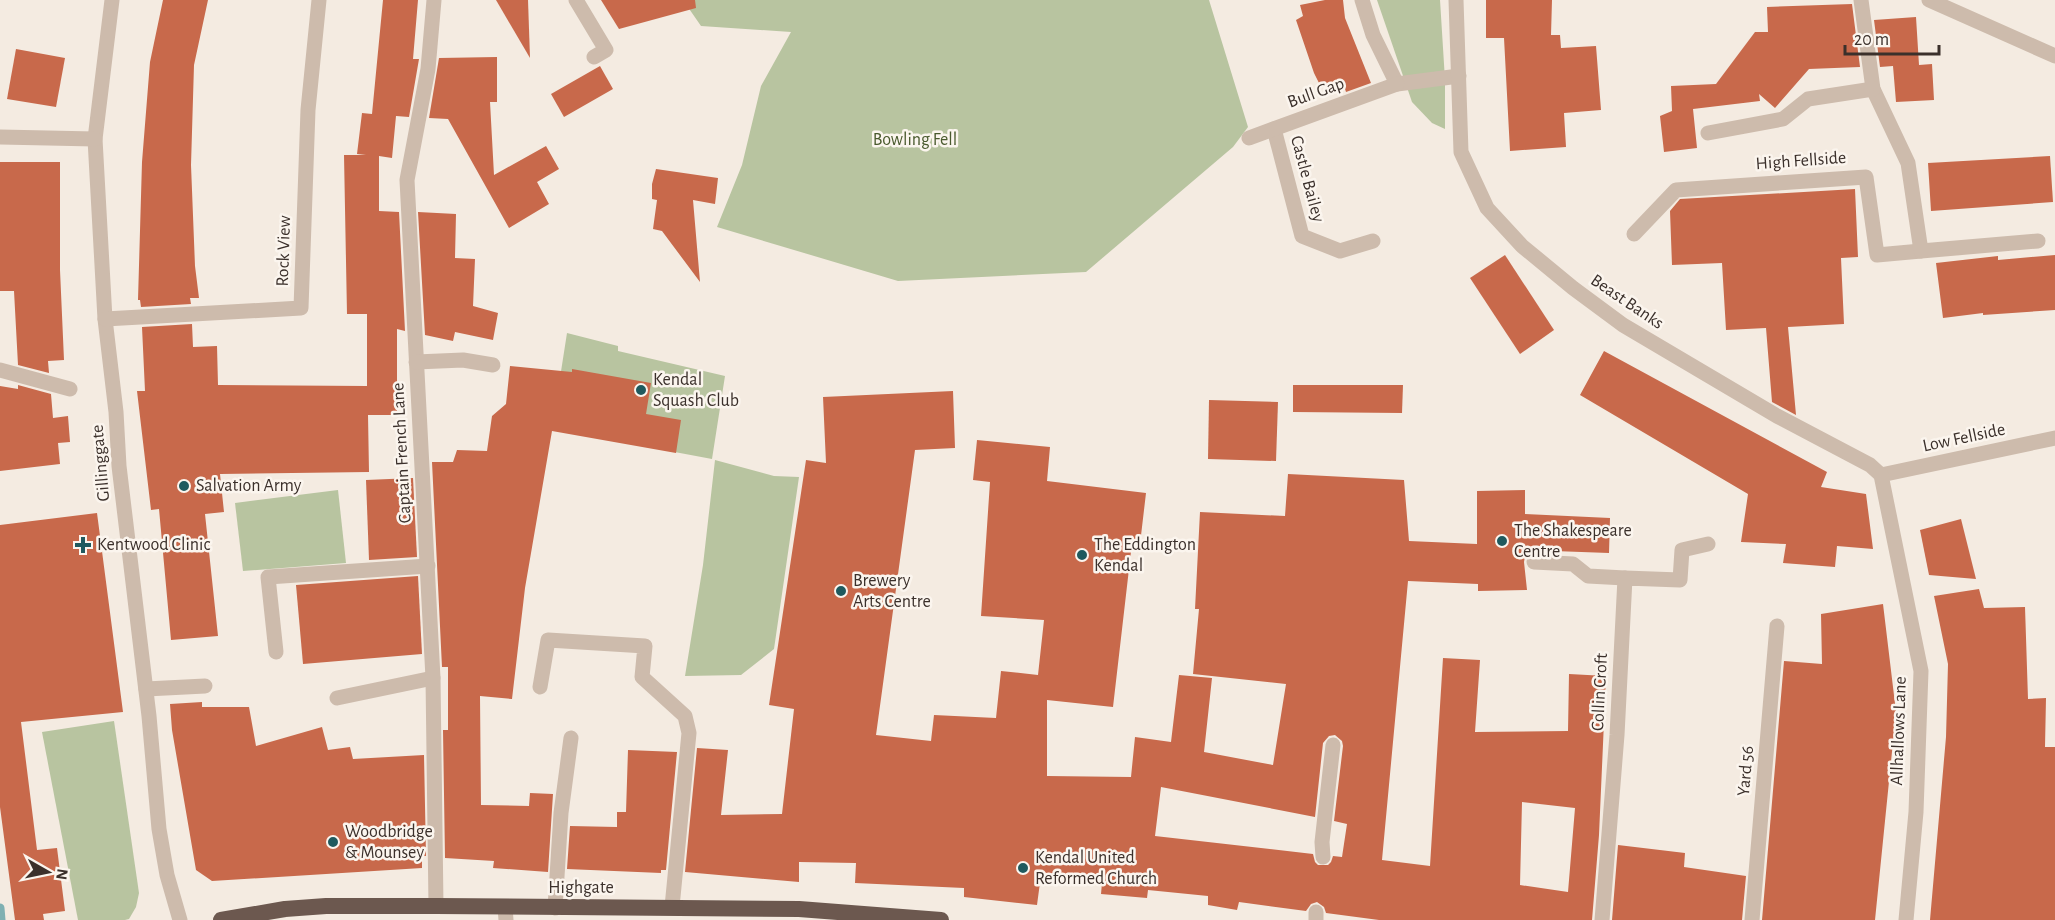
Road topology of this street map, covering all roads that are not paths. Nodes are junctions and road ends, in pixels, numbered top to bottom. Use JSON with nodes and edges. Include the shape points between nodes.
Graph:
{"nodes":[{"id":1,"x":112,"y":0,"type":"edge"},
{"id":2,"x":319,"y":0,"type":"edge"},
{"id":3,"x":434,"y":0,"type":"edge"},
{"id":4,"x":576,"y":0,"type":"edge"},
{"id":5,"x":1362,"y":0,"type":"edge"},
{"id":6,"x":1456,"y":0,"type":"edge"},
{"id":7,"x":1861,"y":0,"type":"edge"},
{"id":8,"x":1929,"y":0,"type":"edge"},
{"id":9,"x":2055,"y":56,"type":"edge"},
{"id":10,"x":594,"y":57,"type":"dead end"},
{"id":11,"x":1459,"y":76,"type":"junction"},
{"id":12,"x":1397,"y":84,"type":"junction"},
{"id":13,"x":1873,"y":89,"type":"junction"},
{"id":14,"x":1274,"y":129,"type":"junction"},
{"id":15,"x":1708,"y":133,"type":"dead end"},
{"id":16,"x":0,"y":137,"type":"edge"},
{"id":17,"x":1249,"y":138,"type":"dead end"},
{"id":18,"x":95,"y":139,"type":"junction"},
{"id":19,"x":1634,"y":234,"type":"dead end"},
{"id":20,"x":1372,"y":241,"type":"dead end"},
{"id":21,"x":2038,"y":241,"type":"dead end"},
{"id":22,"x":1921,"y":251,"type":"junction"},
{"id":23,"x":105,"y":319,"type":"junction"},
{"id":24,"x":416,"y":362,"type":"junction"},
{"id":25,"x":493,"y":365,"type":"dead end"},
{"id":26,"x":0,"y":370,"type":"edge"},
{"id":27,"x":70,"y":389,"type":"dead end"},
{"id":28,"x":2055,"y":438,"type":"edge"},
{"id":29,"x":1881,"y":475,"type":"junction"},
{"id":30,"x":1708,"y":544,"type":"dead end"},
{"id":31,"x":1534,"y":562,"type":"dead end"},
{"id":32,"x":428,"y":566,"type":"junction"},
{"id":33,"x":1625,"y":578,"type":"junction"},
{"id":34,"x":1777,"y":626,"type":"dead end"},
{"id":35,"x":276,"y":652,"type":"dead end"},
{"id":36,"x":433,"y":678,"type":"junction"},
{"id":37,"x":205,"y":686,"type":"dead end"},
{"id":38,"x":540,"y":687,"type":"dead end"},
{"id":39,"x":146,"y":689,"type":"junction"},
{"id":40,"x":337,"y":698,"type":"dead end"},
{"id":41,"x":571,"y":738,"type":"dead end"},
{"id":42,"x":1333,"y":745,"type":"dead end"},
{"id":43,"x":1323,"y":857,"type":"dead end"},
{"id":44,"x":436,"y":906,"type":"junction"},
{"id":45,"x":672,"y":907,"type":"junction"},
{"id":46,"x":555,"y":908,"type":"junction"},
{"id":47,"x":505,"y":913,"type":"edge"},
{"id":48,"x":180,"y":920,"type":"edge"},
{"id":49,"x":221,"y":920,"type":"edge"},
{"id":50,"x":941,"y":920,"type":"edge"},
{"id":51,"x":1602,"y":920,"type":"edge"},
{"id":52,"x":1752,"y":920,"type":"edge"},
{"id":53,"x":1906,"y":920,"type":"edge"}],
"edges":[{"from":1,"to":18,"type":"street","name":"Gillinggate"},
{"from":2,"to":23,"type":"street","name":"Rock View","via":[[308,110],[302,308]]},
{"from":3,"to":24,"type":"street","name":"Captain French Lane","via":[[428,69],[407,180]]},
{"from":4,"to":10,"type":"street","via":[[606,50]]},
{"from":5,"to":12,"type":"street","via":[[1373,35]]},
{"from":6,"to":11,"type":"street","name":"Beast Banks"},
{"from":7,"to":13,"type":"street"},
{"from":8,"to":9,"type":"street"},
{"from":11,"to":12,"type":"street"},
{"from":11,"to":29,"type":"street","name":"Beast Banks","via":[[1461,152],[1487,208],[1522,246],[1623,326],[1870,465]]},
{"from":12,"to":14,"type":"street","name":"Bull Gap"},
{"from":13,"to":15,"type":"street","via":[[1808,99],[1784,119]]},
{"from":13,"to":22,"type":"street","via":[[1908,163]]},
{"from":14,"to":17,"type":"street","name":"Bull Gap"},
{"from":14,"to":20,"type":"street","name":"Castle Bailey","via":[[1302,236],[1340,251]]},
{"from":16,"to":18,"type":"street"},
{"from":18,"to":23,"type":"street","name":"Gillinggate"},
{"from":19,"to":22,"type":"street","name":"High Fellside","via":[[1676,190],[1866,177],[1877,255]]},
{"from":21,"to":22,"type":"street","name":"High Fellside"},
{"from":23,"to":39,"type":"street","name":"Gillinggate"},
{"from":24,"to":25,"type":"street","via":[[463,360]]},
{"from":24,"to":32,"type":"street","name":"Captain French Lane"},
{"from":26,"to":27,"type":"street"},
{"from":28,"to":29,"type":"street","name":"Low Fellside"},
{"from":29,"to":53,"type":"street","name":"Allhallows Lane","via":[[1921,671],[1916,812]]},
{"from":30,"to":33,"type":"street","via":[[1682,550],[1680,580]]},
{"from":31,"to":33,"type":"street","via":[[1573,564],[1588,576]]},
{"from":32,"to":35,"type":"street","via":[[268,578]]},
{"from":32,"to":36,"type":"street","name":"Captain French Lane"},
{"from":33,"to":51,"type":"street","name":"Collin Croft"},
{"from":34,"to":52,"type":"street","name":"Yard 56"},
{"from":36,"to":40,"type":"street"},
{"from":36,"to":44,"type":"street","name":"Captain French Lane"},
{"from":37,"to":39,"type":"street"},
{"from":38,"to":45,"type":"street","via":[[548,640],[645,646],[642,676],[685,716],[689,733]]},
{"from":39,"to":48,"type":"street","name":"Gillinggate","via":[[159,829]]},
{"from":41,"to":46,"type":"street"},
{"from":42,"to":43,"type":"street"},
{"from":44,"to":47,"type":"highway","name":"Highgate"},
{"from":44,"to":49,"type":"highway","name":"Highgate","via":[[326,906]]},
{"from":45,"to":46,"type":"highway","name":"Highgate"},
{"from":45,"to":50,"type":"highway","name":"Highgate","via":[[799,909]]},
{"from":46,"to":47,"type":"highway","name":"Highgate"}]}
